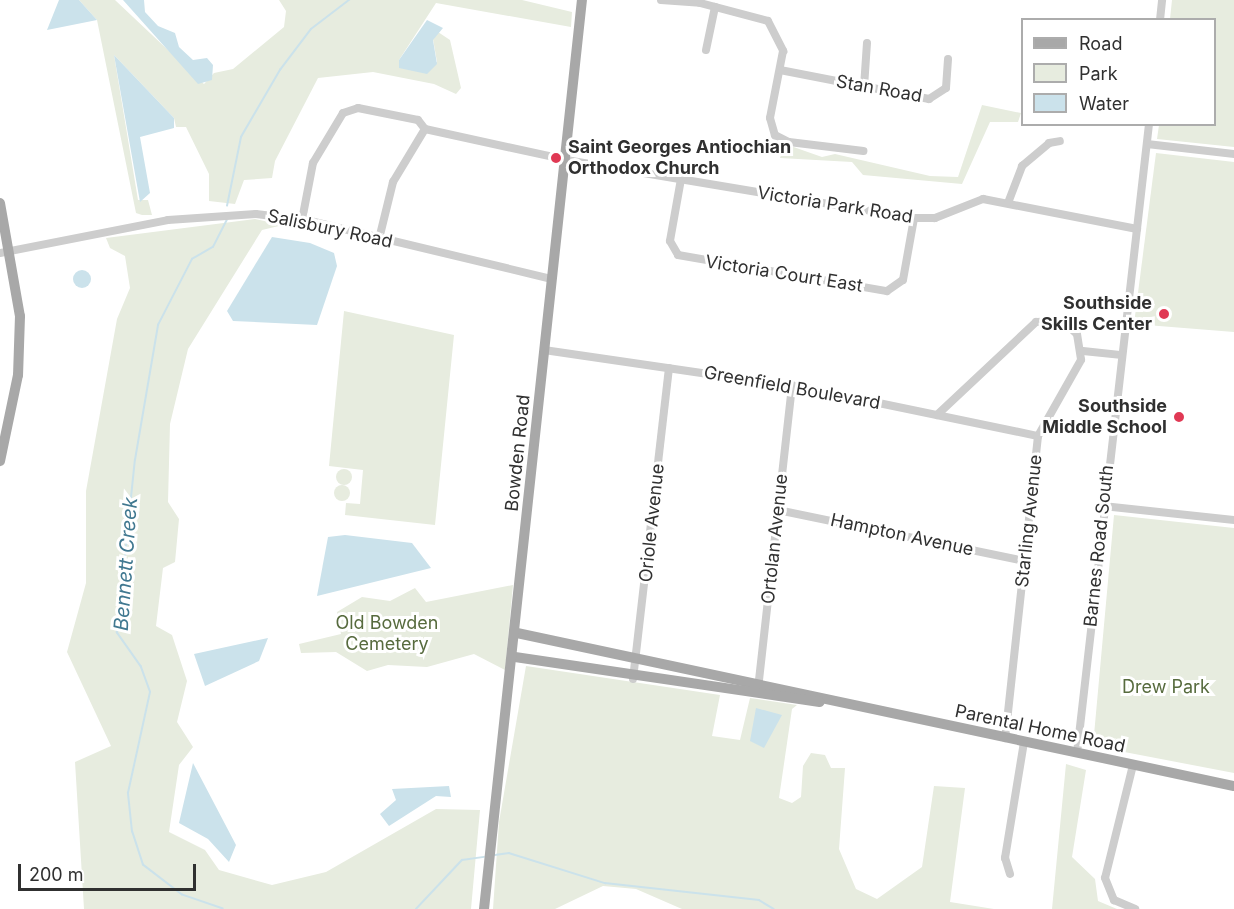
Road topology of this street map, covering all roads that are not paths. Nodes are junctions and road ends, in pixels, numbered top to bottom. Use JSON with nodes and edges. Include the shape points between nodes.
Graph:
{"nodes":[{"id":1,"x":582,"y":0,"type":"edge"},
{"id":2,"x":661,"y":0,"type":"edge"},
{"id":3,"x":1162,"y":0,"type":"edge"},
{"id":4,"x":715,"y":7,"type":"junction"},
{"id":5,"x":1160,"y":18,"type":"edge"},
{"id":6,"x":867,"y":43,"type":"dead end"},
{"id":7,"x":706,"y":50,"type":"dead end"},
{"id":8,"x":948,"y":59,"type":"dead end"},
{"id":9,"x":780,"y":70,"type":"junction"},
{"id":10,"x":864,"y":87,"type":"junction"},
{"id":11,"x":1149,"y":126,"type":"edge"},
{"id":12,"x":425,"y":129,"type":"junction"},
{"id":13,"x":1060,"y":141,"type":"dead end"},
{"id":14,"x":1147,"y":144,"type":"junction"},
{"id":15,"x":863,"y":151,"type":"dead end"},
{"id":16,"x":1234,"y":154,"type":"edge"},
{"id":17,"x":565,"y":160,"type":"junction"},
{"id":18,"x":681,"y":179,"type":"junction"},
{"id":19,"x":0,"y":202,"type":"edge"},
{"id":20,"x":1008,"y":203,"type":"junction"},
{"id":21,"x":914,"y":218,"type":"junction"},
{"id":22,"x":302,"y":220,"type":"junction"},
{"id":23,"x":1137,"y":229,"type":"junction"},
{"id":24,"x":379,"y":239,"type":"junction"},
{"id":25,"x":5,"y":252,"type":"edge"},
{"id":26,"x":552,"y":279,"type":"junction"},
{"id":27,"x":544,"y":350,"type":"junction"},
{"id":28,"x":1083,"y":351,"type":"junction"},
{"id":29,"x":1120,"y":355,"type":"junction"},
{"id":30,"x":669,"y":368,"type":"junction"},
{"id":31,"x":792,"y":385,"type":"junction"},
{"id":32,"x":937,"y":415,"type":"junction"},
{"id":33,"x":1038,"y":436,"type":"junction"},
{"id":34,"x":0,"y":461,"type":"edge"},
{"id":35,"x":1103,"y":506,"type":"junction"},
{"id":36,"x":778,"y":510,"type":"junction"},
{"id":37,"x":1234,"y":520,"type":"edge"},
{"id":38,"x":1025,"y":561,"type":"junction"},
{"id":39,"x":518,"y":633,"type":"junction"},
{"id":40,"x":515,"y":657,"type":"junction"},
{"id":41,"x":636,"y":660,"type":"junction"},
{"id":42,"x":633,"y":679,"type":"junction"},
{"id":43,"x":733,"y":685,"type":"junction"},
{"id":44,"x":758,"y":689,"type":"junction"},
{"id":45,"x":1005,"y":738,"type":"junction"},
{"id":46,"x":1024,"y":742,"type":"junction"},
{"id":47,"x":1077,"y":753,"type":"junction"},
{"id":48,"x":1134,"y":765,"type":"junction"},
{"id":49,"x":1234,"y":786,"type":"edge"},
{"id":50,"x":1010,"y":874,"type":"dead end"},
{"id":51,"x":484,"y":909,"type":"edge"},
{"id":52,"x":1135,"y":909,"type":"edge"}],
"edges":[{"from":1,"to":17,"type":"main road","name":"Bowden Road"},
{"from":2,"to":4,"type":"street"},
{"from":3,"to":5,"type":"street"},
{"from":4,"to":7,"type":"street"},
{"from":4,"to":9,"type":"street","via":[[754,15],[773,26],[782,44]]},
{"from":6,"to":10,"type":"street"},
{"from":8,"to":10,"type":"street","name":"Stan Road","via":[[949,81],[936,97]]},
{"from":9,"to":10,"type":"street","name":"Stan Road"},
{"from":9,"to":15,"type":"street","via":[[770,118],[775,135],[810,146]]},
{"from":11,"to":14,"type":"street","name":"Barnes Road South"},
{"from":12,"to":17,"type":"street","name":"Victoria Park Road"},
{"from":12,"to":22,"type":"street","name":"Victoria Park Road","via":[[418,120],[358,108],[343,113],[323,142],[307,182]]},
{"from":12,"to":24,"type":"street","via":[[393,182]]},
{"from":13,"to":20,"type":"street","via":[[1049,143],[1022,166]]},
{"from":14,"to":16,"type":"street"},
{"from":14,"to":23,"type":"street","name":"Barnes Road South"},
{"from":17,"to":18,"type":"street","name":"Victoria Park Road"},
{"from":17,"to":26,"type":"main road","name":"Bowden Road"},
{"from":18,"to":21,"type":"street","name":"Victoria Park Road"},
{"from":18,"to":21,"type":"street","name":"Victoria Court East","via":[[670,241],[678,255],[887,291],[901,285]]},
{"from":19,"to":25,"type":"main road"},
{"from":20,"to":21,"type":"street","name":"Victoria Park Road","via":[[976,200],[942,216]]},
{"from":20,"to":23,"type":"street","name":"Victoria Park Road"},
{"from":22,"to":24,"type":"street","name":"Salisbury Road"},
{"from":22,"to":25,"type":"street","name":"Salisbury Road","via":[[213,213]]},
{"from":23,"to":29,"type":"street","name":"Barnes Road South"},
{"from":24,"to":26,"type":"street","name":"Salisbury Road"},
{"from":25,"to":34,"type":"main road","via":[[20,341]]},
{"from":26,"to":27,"type":"main road","name":"Bowden Road"},
{"from":27,"to":30,"type":"street","name":"Greenfield Boulevard"},
{"from":27,"to":39,"type":"main road","name":"Bowden Road"},
{"from":28,"to":29,"type":"street"},
{"from":28,"to":32,"type":"street","via":[[1068,324],[1036,322]]},
{"from":28,"to":33,"type":"street","name":"Starling Avenue"},
{"from":29,"to":35,"type":"street","name":"Barnes Road South"},
{"from":30,"to":31,"type":"street","name":"Greenfield Boulevard"},
{"from":30,"to":41,"type":"street","name":"Oriole Avenue"},
{"from":31,"to":32,"type":"street","name":"Greenfield Boulevard"},
{"from":31,"to":36,"type":"street","name":"Ortolan Avenue"},
{"from":32,"to":33,"type":"street","name":"Greenfield Boulevard"},
{"from":33,"to":38,"type":"street","name":"Starling Avenue"},
{"from":35,"to":37,"type":"street"},
{"from":35,"to":47,"type":"street","name":"Barnes Road South"},
{"from":36,"to":38,"type":"street","name":"Hampton Avenue"},
{"from":36,"to":44,"type":"street","name":"Ortolan Avenue"},
{"from":38,"to":45,"type":"street","name":"Starling Avenue"},
{"from":39,"to":40,"type":"main road","name":"Bowden Road"},
{"from":39,"to":41,"type":"main road","name":"Parental Home Road"},
{"from":40,"to":42,"type":"main road","name":"Parental Home Road"},
{"from":40,"to":51,"type":"main road","name":"Bowden Road"},
{"from":41,"to":42,"type":"street","name":"Oriole Avenue"},
{"from":41,"to":43,"type":"main road","name":"Parental Home Road"},
{"from":42,"to":43,"type":"main road","name":"Parental Home Road"},
{"from":43,"to":44,"type":"main road","name":"Parental Home Road"},
{"from":44,"to":45,"type":"main road","name":"Parental Home Road"},
{"from":45,"to":46,"type":"main road","name":"Parental Home Road"},
{"from":46,"to":47,"type":"main road","name":"Parental Home Road"},
{"from":46,"to":50,"type":"street","via":[[1005,858]]},
{"from":47,"to":48,"type":"main road","name":"Parental Home Road"},
{"from":48,"to":49,"type":"main road","name":"Parental Home Road"},
{"from":48,"to":52,"type":"street","via":[[1105,878],[1114,900]]}]}
